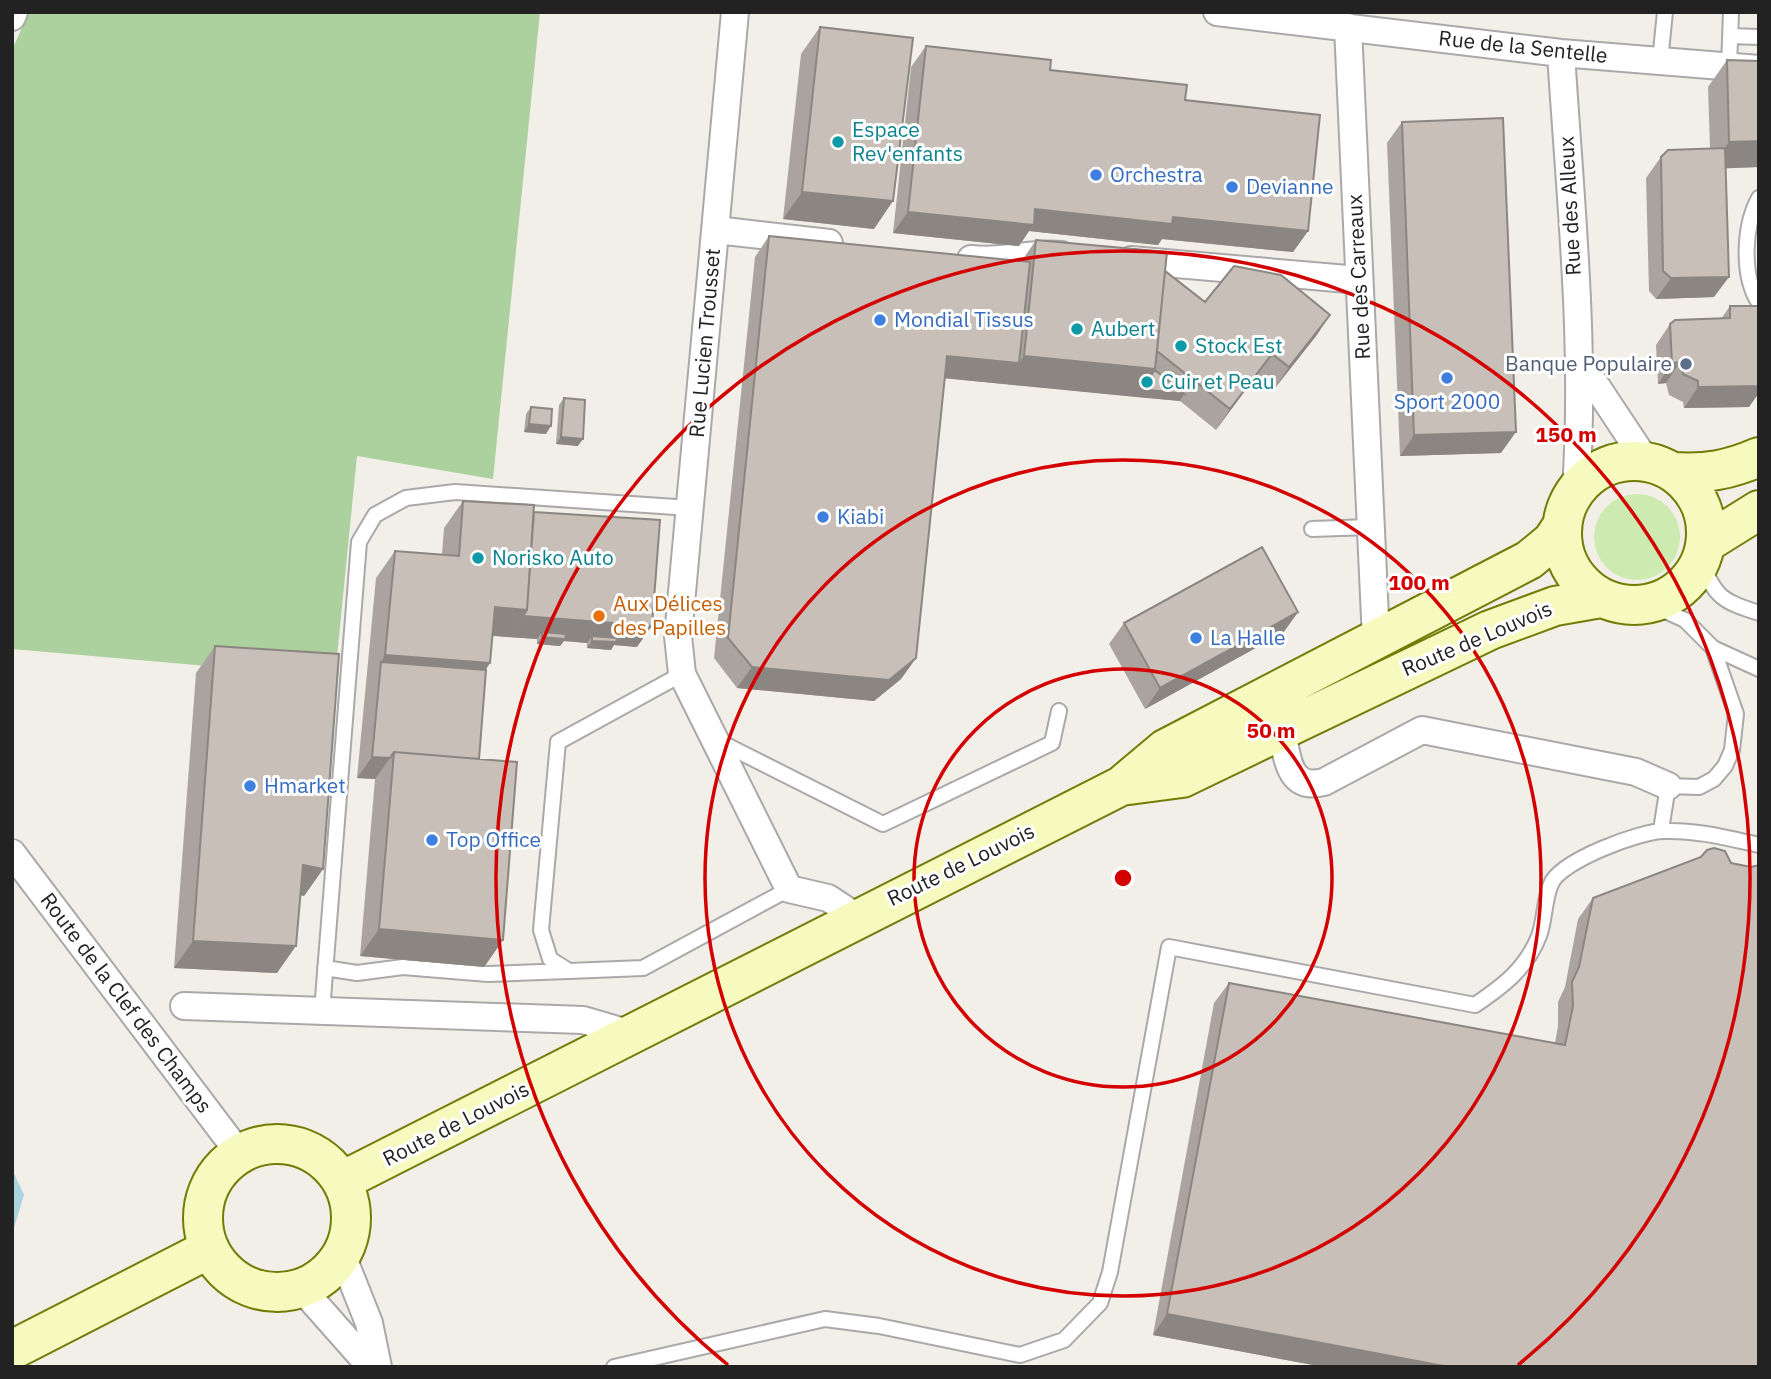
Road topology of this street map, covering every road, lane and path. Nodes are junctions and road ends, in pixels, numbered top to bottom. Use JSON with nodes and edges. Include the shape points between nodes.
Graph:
{"nodes":[{"id":1,"x":15,"y":12,"type":"edge"},
{"id":2,"x":736,"y":12,"type":"edge"},
{"id":3,"x":1217,"y":12,"type":"edge"},
{"id":4,"x":1665,"y":12,"type":"edge"},
{"id":5,"x":1731,"y":12,"type":"edge"},
{"id":6,"x":1292,"y":15,"type":"edge"},
{"id":7,"x":12,"y":17,"type":"edge"},
{"id":8,"x":1348,"y":27,"type":"junction"},
{"id":9,"x":1730,"y":36,"type":"junction"},
{"id":10,"x":1759,"y":37,"type":"edge"},
{"id":11,"x":1561,"y":53,"type":"junction"},
{"id":12,"x":1660,"y":61,"type":"junction"},
{"id":13,"x":1729,"y":66,"type":"junction"},
{"id":14,"x":1759,"y":69,"type":"edge"},
{"id":15,"x":1759,"y":198,"type":"edge"},
{"id":16,"x":716,"y":230,"type":"junction"},
{"id":17,"x":1759,"y":233,"type":"edge"},
{"id":18,"x":850,"y":245,"type":"edge"},
{"id":19,"x":1746,"y":251,"type":"junction"},
{"id":20,"x":944,"y":256,"type":"edge"},
{"id":21,"x":1360,"y":280,"type":"junction"},
{"id":22,"x":1759,"y":303,"type":"edge"},
{"id":23,"x":1579,"y":360,"type":"junction"},
{"id":24,"x":1759,"y":457,"type":"edge"},
{"id":25,"x":1660,"y":466,"type":"junction"},
{"id":26,"x":1576,"y":489,"type":"junction"},
{"id":27,"x":690,"y":508,"type":"junction"},
{"id":28,"x":1759,"y":510,"type":"edge"},
{"id":29,"x":1562,"y":526,"type":"junction"},
{"id":30,"x":1370,"y":527,"type":"junction"},
{"id":31,"x":1312,"y":529,"type":"dead end"},
{"id":32,"x":1703,"y":553,"type":"junction"},
{"id":33,"x":1601,"y":598,"type":"junction"},
{"id":34,"x":1650,"y":604,"type":"junction"},
{"id":35,"x":1759,"y":613,"type":"edge"},
{"id":36,"x":1376,"y":640,"type":"junction"},
{"id":37,"x":1713,"y":648,"type":"junction"},
{"id":38,"x":1759,"y":668,"type":"edge"},
{"id":39,"x":682,"y":674,"type":"junction"},
{"id":40,"x":1059,"y":711,"type":"dead end"},
{"id":41,"x":1282,"y":730,"type":"junction"},
{"id":42,"x":714,"y":739,"type":"junction"},
{"id":43,"x":1121,"y":786,"type":"junction"},
{"id":44,"x":1668,"y":786,"type":"junction"},
{"id":45,"x":1661,"y":830,"type":"junction"},
{"id":46,"x":1759,"y":845,"type":"edge"},
{"id":47,"x":12,"y":853,"type":"edge"},
{"id":48,"x":789,"y":890,"type":"junction"},
{"id":49,"x":857,"y":917,"type":"junction"},
{"id":50,"x":325,"y":968,"type":"junction"},
{"id":51,"x":569,"y":971,"type":"junction"},
{"id":52,"x":184,"y":1006,"type":"dead end"},
{"id":53,"x":321,"y":1011,"type":"junction"},
{"id":54,"x":631,"y":1034,"type":"junction"},
{"id":55,"x":239,"y":1153,"type":"junction"},
{"id":56,"x":342,"y":1181,"type":"junction"},
{"id":57,"x":209,"y":1249,"type":"junction"},
{"id":58,"x":342,"y":1255,"type":"junction"},
{"id":59,"x":301,"y":1289,"type":"junction"},
{"id":60,"x":12,"y":1350,"type":"edge"},
{"id":61,"x":371,"y":1367,"type":"edge"},
{"id":62,"x":378,"y":1367,"type":"edge"},
{"id":63,"x":614,"y":1367,"type":"edge"}],
"edges":[{"from":1,"to":7,"type":"street"},
{"from":2,"to":16,"type":"street","name":"Rue Lucien Trousset"},
{"from":3,"to":6,"type":"street","name":"Rue de la Sentelle"},
{"from":4,"to":12,"type":"lane"},
{"from":5,"to":9,"type":"lane"},
{"from":6,"to":8,"type":"street","name":"Rue de la Sentelle"},
{"from":8,"to":11,"type":"street","name":"Rue de la Sentelle"},
{"from":8,"to":21,"type":"street","name":"Rue des Carreaux"},
{"from":9,"to":10,"type":"lane"},
{"from":9,"to":13,"type":"lane"},
{"from":11,"to":12,"type":"street","name":"Rue de la Sentelle"},
{"from":11,"to":23,"type":"street","name":"Rue des Alleux"},
{"from":12,"to":13,"type":"street","name":"Rue de la Sentelle"},
{"from":13,"to":14,"type":"street","name":"Rue de la Sentelle"},
{"from":15,"to":19,"type":"lane","via":[[1751,213]]},
{"from":16,"to":18,"type":"street"},
{"from":16,"to":27,"type":"street","name":"Rue Lucien Trousset"},
{"from":17,"to":19,"type":"lane"},
{"from":19,"to":22,"type":"lane"},
{"from":20,"to":21,"type":"street","via":[[998,262],[1037,253]]},
{"from":21,"to":30,"type":"street","name":"Rue des Carreaux"},
{"from":23,"to":25,"type":"street"},
{"from":23,"to":26,"type":"street","name":"Rue des Alleux"},
{"from":24,"to":25,"type":"main road","via":[[1705,474]]},
{"from":25,"to":26,"type":"main road","via":[[1626,460],[1607,465]]},
{"from":25,"to":32,"type":"main road","via":[[1689,485],[1700,503],[1706,523]]},
{"from":26,"to":29,"type":"main road"},
{"from":27,"to":39,"type":"street","name":"Rue Lucien Trousset","via":[[678,636]]},
{"from":27,"to":50,"type":"lane","via":[[455,492],[406,498],[375,515],[359,542]]},
{"from":28,"to":32,"type":"main road"},
{"from":29,"to":33,"type":"main road","via":[[1570,568]]},
{"from":29,"to":36,"type":"main road","name":"Route de Louvois","via":[[1529,560]]},
{"from":30,"to":31,"type":"lane"},
{"from":30,"to":36,"type":"street","name":"Rue des Carreaux"},
{"from":32,"to":34,"type":"main road","via":[[1680,589]]},
{"from":32,"to":35,"type":"lane","via":[[1713,592],[1727,603]]},
{"from":33,"to":34,"type":"main road","via":[[1625,605]]},
{"from":33,"to":41,"type":"main road","name":"Route de Louvois","via":[[1555,606],[1490,630]]},
{"from":34,"to":37,"type":"lane","via":[[1685,620]]},
{"from":36,"to":43,"type":"main road","name":"Route de Louvois","via":[[1165,748]]},
{"from":37,"to":38,"type":"lane"},
{"from":37,"to":44,"type":"lane","via":[[1736,714],[1732,750],[1714,779],[1699,787]]},
{"from":39,"to":42,"type":"street","name":"Rue Lucien Trousset"},
{"from":39,"to":51,"type":"lane","via":[[558,741],[541,930],[550,959]]},
{"from":40,"to":42,"type":"lane","via":[[1052,743],[883,824]]},
{"from":41,"to":43,"type":"main road","name":"Route de Louvois","via":[[1182,778]]},
{"from":41,"to":44,"type":"street","via":[[1291,770],[1299,781],[1311,785],[1422,730],[1636,772]]},
{"from":42,"to":48,"type":"street","name":"Rue Lucien Trousset"},
{"from":43,"to":49,"type":"main road","name":"Route de Louvois"},
{"from":44,"to":45,"type":"lane"},
{"from":45,"to":46,"type":"lane","via":[[1700,832]]},
{"from":45,"to":63,"type":"lane","via":[[1568,865],[1551,882],[1539,936],[1514,977],[1475,1005],[1169,947],[1110,1272],[1100,1303],[1064,1340],[1020,1354],[825,1319]]},
{"from":47,"to":55,"type":"street","name":"Route de la Clef des Champs"},
{"from":48,"to":49,"type":"street","via":[[828,898]]},
{"from":48,"to":51,"type":"lane","via":[[643,968]]},
{"from":49,"to":54,"type":"main road","name":"Route de Louvois"},
{"from":50,"to":51,"type":"lane","via":[[357,972],[404,967],[488,974]]},
{"from":50,"to":53,"type":"lane"},
{"from":52,"to":53,"type":"street"},
{"from":53,"to":54,"type":"street","via":[[583,1020]]},
{"from":54,"to":56,"type":"main road","name":"Route de Louvois"},
{"from":55,"to":56,"type":"main road","via":[[285,1143],[328,1163]]},
{"from":55,"to":57,"type":"main road","via":[[222,1166],[209,1185],[203,1206]]},
{"from":56,"to":58,"type":"main road","via":[[350,1205],[351,1231]]},
{"from":57,"to":59,"type":"main road","via":[[221,1267],[258,1290]]},
{"from":57,"to":60,"type":"main road"},
{"from":58,"to":59,"type":"main road","via":[[324,1275]]},
{"from":58,"to":62,"type":"street","via":[[369,1323]]},
{"from":59,"to":61,"type":"street"}]}
